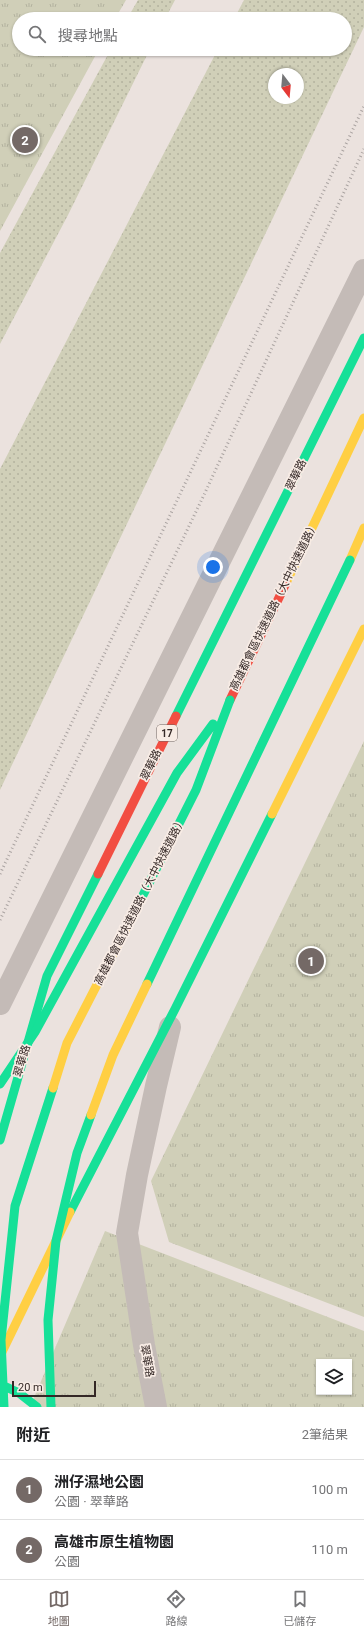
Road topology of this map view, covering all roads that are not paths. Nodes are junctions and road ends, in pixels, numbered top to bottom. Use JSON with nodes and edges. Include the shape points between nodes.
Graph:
{"nodes":[{"id":1,"x":364,"y":270,"type":"edge"},
{"id":2,"x":364,"y":338,"type":"edge"},
{"id":3,"x":364,"y":418,"type":"edge"},
{"id":4,"x":364,"y":528,"type":"edge"},
{"id":5,"x":364,"y":629,"type":"edge"},
{"id":6,"x":230,"y":700,"type":"junction"},
{"id":7,"x":0,"y":1004,"type":"edge"},
{"id":8,"x":175,"y":1009,"type":"junction"},
{"id":9,"x":0,"y":1084,"type":"edge"},
{"id":10,"x":0,"y":1140,"type":"edge"},
{"id":11,"x":0,"y":1355,"type":"edge"},
{"id":12,"x":0,"y":1384,"type":"edge"},
{"id":13,"x":4,"y":1407,"type":"edge"},
{"id":14,"x":37,"y":1407,"type":"edge"},
{"id":15,"x":51,"y":1407,"type":"edge"},
{"id":16,"x":156,"y":1407,"type":"edge"}],
"edges":[{"from":1,"to":7,"type":"street"},
{"from":2,"to":10,"type":"main road","name":"翠華路","number":"17","via":[[47,976]]},
{"from":3,"to":6,"type":"main road","name":"高雄都會區快速道路（大中快速道路）"},
{"from":4,"to":15,"type":"main road","bridge":true,"via":[[113,1055],[77,1154],[56,1241],[48,1312]]},
{"from":5,"to":8,"type":"main road","name":"翠華路"},
{"from":6,"to":9,"type":"main road","bridge":true,"via":[[177,773],[35,1032]]},
{"from":6,"to":13,"type":"main road","name":"高雄都會區快速道路（大中快速道路）","bridge":true,"via":[[196,790],[64,1050],[15,1206],[1,1340]]},
{"from":8,"to":11,"type":"main road","name":"翠華路","via":[[56,1239]]},
{"from":8,"to":16,"type":"street","name":"翠華路","via":[[151,1109],[127,1233]]},
{"from":12,"to":14,"type":"main road","bridge":true,"via":[[19,1393]]}]}
